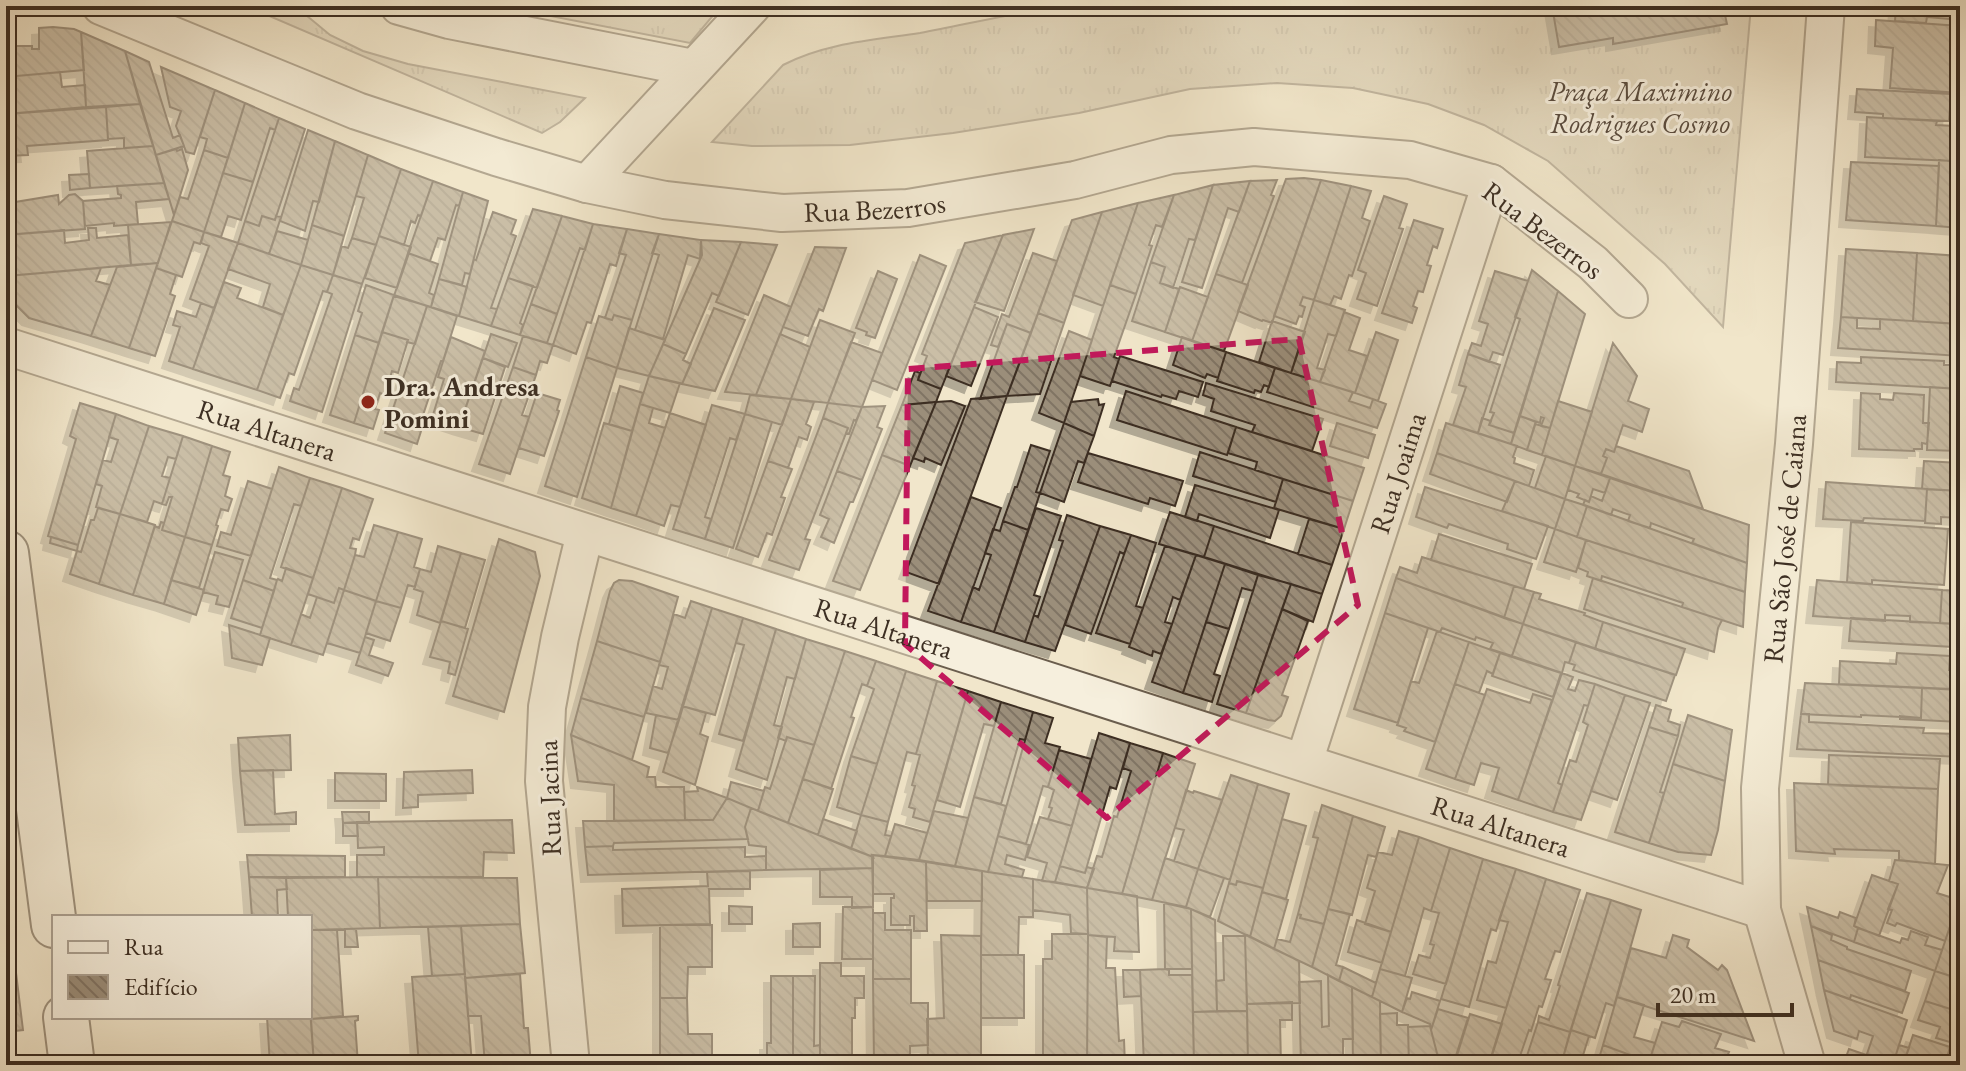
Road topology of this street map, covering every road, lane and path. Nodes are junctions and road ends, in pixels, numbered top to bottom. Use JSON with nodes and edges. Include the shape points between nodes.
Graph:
{"nodes":[{"id":1,"x":101,"y":6,"type":"edge"},
{"id":2,"x":399,"y":6,"type":"edge"},
{"id":3,"x":1826,"y":6,"type":"edge"},
{"id":4,"x":758,"y":8,"type":"edge"},
{"id":5,"x":693,"y":68,"type":"junction"},
{"id":6,"x":1491,"y":183,"type":"junction"},
{"id":7,"x":587,"y":184,"type":"junction"},
{"id":8,"x":1629,"y":299,"type":"dead end"},
{"id":9,"x":6,"y":346,"type":"edge"},
{"id":10,"x":585,"y":533,"type":"junction"},
{"id":11,"x":6,"y":553,"type":"edge"},
{"id":12,"x":1304,"y":762,"type":"junction"},
{"id":13,"x":1762,"y":910,"type":"junction"},
{"id":14,"x":53,"y":915,"type":"edge"},
{"id":15,"x":66,"y":1019,"type":"edge"},
{"id":16,"x":72,"y":1065,"type":"edge"},
{"id":17,"x":571,"y":1065,"type":"edge"},
{"id":18,"x":1807,"y":1065,"type":"edge"}],
"edges":[{"from":1,"to":7,"type":"street","name":"Rua Bezerros","via":[[357,111]]},
{"from":2,"to":5,"type":"street"},
{"from":3,"to":13,"type":"street","name":"Rua São José de Caiana","via":[[1794,444],[1760,788]]},
{"from":4,"to":5,"type":"street"},
{"from":5,"to":7,"type":"street"},
{"from":6,"to":7,"type":"street","name":"Rua Bezerros","via":[[1410,160],[1254,147],[1171,155],[1075,180],[908,208],[782,213],[665,200]]},
{"from":6,"to":8,"type":"street","name":"Rua Bezerros","via":[[1593,263]]},
{"from":6,"to":12,"type":"street","name":"Rua Joaima"},
{"from":9,"to":10,"type":"street","name":"Rua Altanera"},
{"from":10,"to":12,"type":"street","name":"Rua Altanera"},
{"from":10,"to":17,"type":"street","name":"Rua Jacina","via":[[547,707],[544,781]]},
{"from":11,"to":14,"type":"main road"},
{"from":12,"to":13,"type":"street","name":"Rua Altanera"},
{"from":13,"to":18,"type":"street","name":"Rua São José de Caiana"},
{"from":15,"to":16,"type":"main road"}]}
